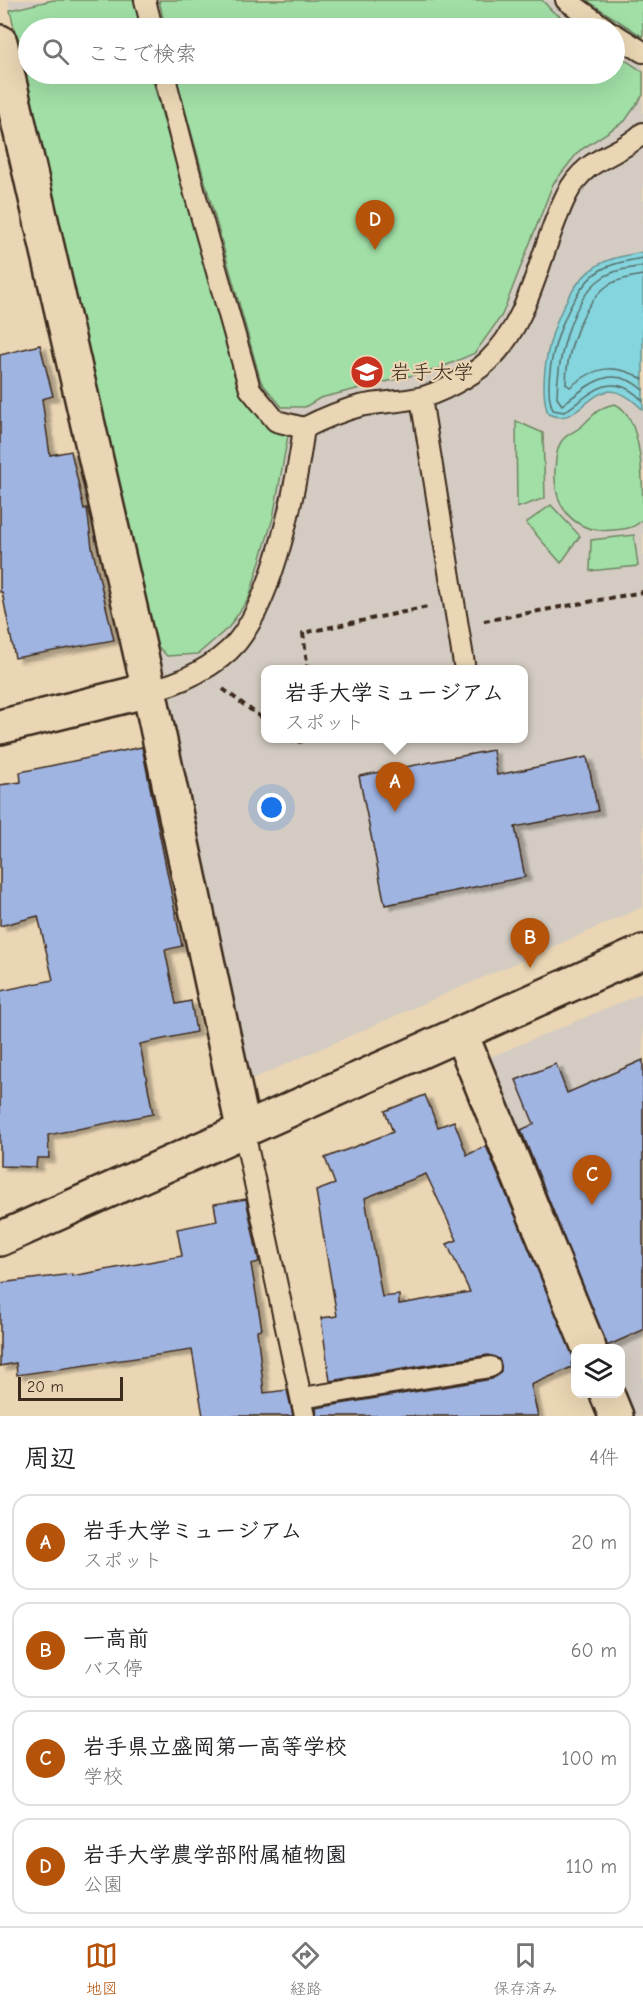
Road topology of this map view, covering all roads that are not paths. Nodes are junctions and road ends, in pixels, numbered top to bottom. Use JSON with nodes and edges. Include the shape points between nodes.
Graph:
{"nodes":[{"id":1,"x":145,"y":0,"type":"edge"},
{"id":2,"x":566,"y":0,"type":"edge"},
{"id":3,"x":150,"y":18,"type":"edge"},
{"id":4,"x":590,"y":18,"type":"edge"},
{"id":5,"x":625,"y":40,"type":"edge"},
{"id":6,"x":0,"y":42,"type":"edge"},
{"id":7,"x":643,"y":52,"type":"edge"},
{"id":8,"x":167,"y":84,"type":"edge"},
{"id":9,"x":643,"y":133,"type":"edge"},
{"id":10,"x":421,"y":398,"type":"junction"},
{"id":11,"x":304,"y":428,"type":"junction"},
{"id":12,"x":464,"y":665,"type":"edge"},
{"id":13,"x":149,"y":690,"type":"junction"},
{"id":14,"x":0,"y":727,"type":"edge"},
{"id":15,"x":643,"y":952,"type":"edge"},
{"id":16,"x":461,"y":1034,"type":"junction"},
{"id":17,"x":244,"y":1132,"type":"junction"},
{"id":18,"x":0,"y":1239,"type":"edge"},
{"id":19,"x":587,"y":1344,"type":"edge"},
{"id":20,"x":490,"y":1367,"type":"dead end"},
{"id":21,"x":609,"y":1398,"type":"edge"},
{"id":22,"x":303,"y":1407,"type":"edge"},
{"id":23,"x":616,"y":1416,"type":"edge"}],
"edges":[{"from":1,"to":3,"type":"lane"},
{"from":2,"to":4,"type":"lane"},
{"from":5,"to":7,"type":"lane"},
{"from":6,"to":13,"type":"street"},
{"from":8,"to":11,"type":"lane","via":[[250,389],[276,421]]},
{"from":9,"to":10,"type":"lane","via":[[586,166],[567,194],[512,333],[486,363]]},
{"from":10,"to":11,"type":"lane","via":[[357,407]]},
{"from":10,"to":12,"type":"lane"},
{"from":11,"to":13,"type":"lane","via":[[288,511],[270,576],[252,618],[236,644],[200,671],[170,686]]},
{"from":13,"to":14,"type":"street"},
{"from":13,"to":17,"type":"street"},
{"from":15,"to":16,"type":"street"},
{"from":16,"to":17,"type":"street"},
{"from":16,"to":19,"type":"street"},
{"from":17,"to":18,"type":"street"},
{"from":17,"to":22,"type":"lane"},
{"from":20,"to":22,"type":"lane"},
{"from":21,"to":23,"type":"street"}]}
